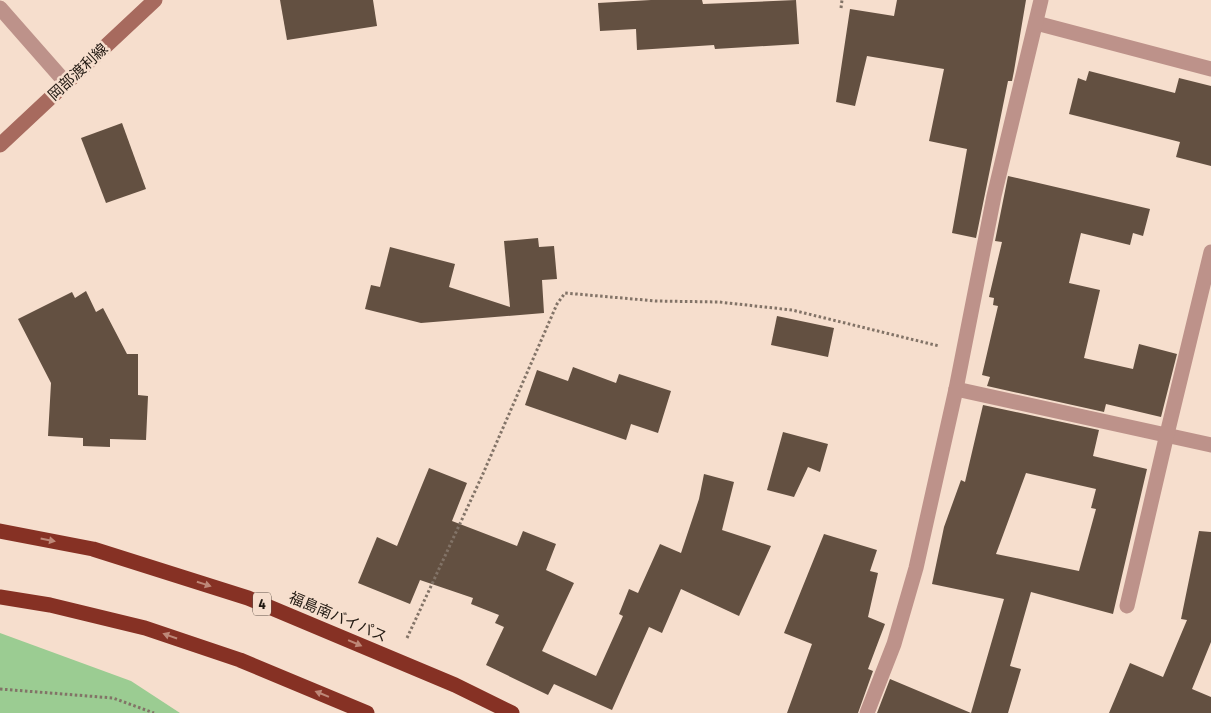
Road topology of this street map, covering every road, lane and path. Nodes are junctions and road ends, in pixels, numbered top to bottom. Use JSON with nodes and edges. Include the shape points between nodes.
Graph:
{"nodes":[{"id":1,"x":155,"y":0,"type":"edge"},
{"id":2,"x":842,"y":0,"type":"edge"},
{"id":3,"x":1041,"y":0,"type":"edge"},
{"id":4,"x":0,"y":8,"type":"edge"},
{"id":5,"x":841,"y":8,"type":"dead end"},
{"id":6,"x":1036,"y":23,"type":"junction"},
{"id":7,"x":1211,"y":69,"type":"edge"},
{"id":8,"x":66,"y":83,"type":"junction"},
{"id":9,"x":0,"y":145,"type":"edge"},
{"id":10,"x":1211,"y":252,"type":"edge"},
{"id":11,"x":964,"y":352,"type":"junction"},
{"id":12,"x":956,"y":389,"type":"junction"},
{"id":13,"x":1167,"y":434,"type":"junction"},
{"id":14,"x":1211,"y":445,"type":"edge"},
{"id":15,"x":0,"y":531,"type":"edge"},
{"id":16,"x":0,"y":597,"type":"edge"},
{"id":17,"x":1128,"y":606,"type":"dead end"},
{"id":18,"x":396,"y":660,"type":"junction"},
{"id":19,"x":0,"y":689,"type":"edge"},
{"id":20,"x":154,"y":713,"type":"edge"},
{"id":21,"x":367,"y":713,"type":"edge"},
{"id":22,"x":512,"y":713,"type":"edge"},
{"id":23,"x":867,"y":713,"type":"edge"}],
"edges":[{"from":1,"to":8,"type":"main road","name":"岡部渡利線"},
{"from":2,"to":5,"type":"path"},
{"from":3,"to":6,"type":"street"},
{"from":4,"to":8,"type":"street"},
{"from":6,"to":7,"type":"street"},
{"from":6,"to":11,"type":"street","via":[[994,196]]},
{"from":8,"to":9,"type":"main road","name":"岡部渡利線"},
{"from":10,"to":13,"type":"street"},
{"from":11,"to":12,"type":"street"},
{"from":11,"to":18,"type":"path","via":[[792,310],[720,302],[656,301],[565,293],[557,304],[482,476]]},
{"from":12,"to":13,"type":"street"},
{"from":12,"to":23,"type":"street","via":[[916,568],[894,644]]},
{"from":13,"to":14,"type":"street"},
{"from":13,"to":17,"type":"street"},
{"from":15,"to":18,"type":"highway","name":"福島南バイパス","number":"4","one_way":true,"via":[[93,549],[248,598]]},
{"from":21,"to":16,"type":"highway","one_way":true,"via":[[240,660],[145,628],[50,605]]},
{"from":18,"to":22,"type":"highway","name":"福島南バイパス","number":"4"},
{"from":19,"to":20,"type":"path","via":[[113,698]]}]}
